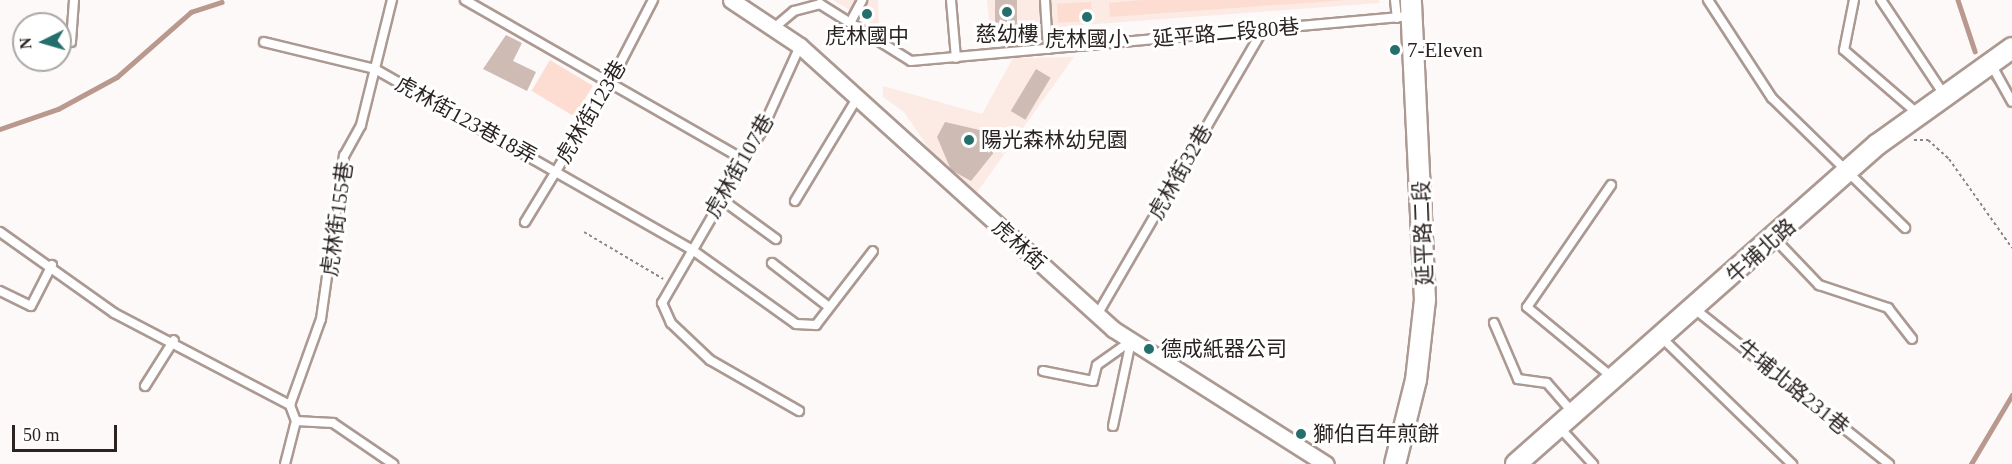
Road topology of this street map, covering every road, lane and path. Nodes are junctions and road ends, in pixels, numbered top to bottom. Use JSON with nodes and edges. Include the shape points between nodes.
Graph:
{"nodes":[{"id":1,"x":74,"y":0,"type":"edge"},
{"id":2,"x":392,"y":0,"type":"edge"},
{"id":3,"x":465,"y":0,"type":"edge"},
{"id":4,"x":653,"y":0,"type":"edge"},
{"id":5,"x":731,"y":0,"type":"edge"},
{"id":6,"x":862,"y":0,"type":"edge"},
{"id":7,"x":951,"y":0,"type":"edge"},
{"id":8,"x":1045,"y":0,"type":"edge"},
{"id":9,"x":1395,"y":0,"type":"edge"},
{"id":10,"x":1708,"y":0,"type":"edge"},
{"id":11,"x":1854,"y":0,"type":"edge"},
{"id":12,"x":1881,"y":0,"type":"edge"},
{"id":13,"x":1407,"y":11,"type":"edge"},
{"id":14,"x":850,"y":23,"type":"junction"},
{"id":15,"x":775,"y":27,"type":"junction"},
{"id":16,"x":72,"y":28,"type":"edge"},
{"id":17,"x":1263,"y":30,"type":"junction"},
{"id":18,"x":264,"y":42,"type":"dead end"},
{"id":19,"x":800,"y":46,"type":"junction"},
{"id":20,"x":2012,"y":48,"type":"edge"},
{"id":21,"x":1048,"y":49,"type":"junction"},
{"id":22,"x":956,"y":58,"type":"junction"},
{"id":23,"x":1990,"y":62,"type":"junction"},
{"id":24,"x":375,"y":69,"type":"junction"},
{"id":25,"x":611,"y":81,"type":"junction"},
{"id":26,"x":1943,"y":93,"type":"junction"},
{"id":27,"x":855,"y":100,"type":"junction"},
{"id":28,"x":2012,"y":102,"type":"edge"},
{"id":29,"x":1917,"y":113,"type":"junction"},
{"id":30,"x":1899,"y":126,"type":"junction"},
{"id":31,"x":744,"y":160,"type":"junction"},
{"id":32,"x":556,"y":170,"type":"junction"},
{"id":33,"x":1848,"y":170,"type":"junction"},
{"id":34,"x":1611,"y":185,"type":"dead end"},
{"id":35,"x":721,"y":199,"type":"junction"},
{"id":36,"x":795,"y":201,"type":"dead end"},
{"id":37,"x":525,"y":222,"type":"dead end"},
{"id":38,"x":1905,"y":228,"type":"dead end"},
{"id":39,"x":0,"y":232,"type":"edge"},
{"id":40,"x":584,"y":232,"type":"dead end"},
{"id":41,"x":776,"y":239,"type":"dead end"},
{"id":42,"x":1775,"y":239,"type":"junction"},
{"id":43,"x":2012,"y":248,"type":"edge"},
{"id":44,"x":691,"y":249,"type":"junction"},
{"id":45,"x":873,"y":251,"type":"dead end"},
{"id":46,"x":772,"y":263,"type":"dead end"},
{"id":47,"x":52,"y":266,"type":"junction"},
{"id":48,"x":671,"y":283,"type":"junction"},
{"id":49,"x":0,"y":291,"type":"edge"},
{"id":50,"x":829,"y":307,"type":"junction"},
{"id":51,"x":1696,"y":310,"type":"junction"},
{"id":52,"x":1097,"y":315,"type":"junction"},
{"id":53,"x":1494,"y":323,"type":"dead end"},
{"id":54,"x":1663,"y":339,"type":"junction"},
{"id":55,"x":1912,"y":339,"type":"dead end"},
{"id":56,"x":174,"y":340,"type":"junction"},
{"id":57,"x":1131,"y":340,"type":"junction"},
{"id":58,"x":1042,"y":371,"type":"dead end"},
{"id":59,"x":1616,"y":381,"type":"junction"},
{"id":60,"x":145,"y":386,"type":"dead end"},
{"id":61,"x":290,"y":405,"type":"junction"},
{"id":62,"x":799,"y":411,"type":"dead end"},
{"id":63,"x":296,"y":421,"type":"junction"},
{"id":64,"x":1567,"y":422,"type":"junction"},
{"id":65,"x":1113,"y":426,"type":"dead end"},
{"id":66,"x":285,"y":464,"type":"edge"},
{"id":67,"x":393,"y":464,"type":"edge"},
{"id":68,"x":1326,"y":464,"type":"edge"},
{"id":69,"x":1395,"y":464,"type":"edge"},
{"id":70,"x":1516,"y":464,"type":"edge"},
{"id":71,"x":1593,"y":464,"type":"edge"},
{"id":72,"x":1792,"y":464,"type":"edge"},
{"id":73,"x":1889,"y":464,"type":"edge"}],
"edges":[{"from":1,"to":16,"type":"lane"},
{"from":2,"to":24,"type":"lane","name":"虎林街155巷"},
{"from":3,"to":25,"type":"lane"},
{"from":4,"to":25,"type":"lane","name":"虎林街123巷"},
{"from":5,"to":15,"type":"street","name":"虎林街"},
{"from":6,"to":14,"type":"lane"},
{"from":7,"to":22,"type":"lane"},
{"from":8,"to":21,"type":"lane"},
{"from":9,"to":13,"type":"lane"},
{"from":10,"to":33,"type":"lane","via":[[1772,98]]},
{"from":11,"to":29,"type":"lane","via":[[1844,50]]},
{"from":12,"to":26,"type":"lane"},
{"from":13,"to":17,"type":"lane","name":"延平路二段80巷"},
{"from":13,"to":69,"type":"street","name":"延平路二段","via":[[1425,300],[1416,380]]},
{"from":14,"to":15,"type":"lane","name":"延平路二段80巷","via":[[820,4],[794,11]]},
{"from":14,"to":22,"type":"lane","name":"延平路二段80巷","via":[[911,61]]},
{"from":15,"to":19,"type":"street","name":"虎林街"},
{"from":17,"to":21,"type":"lane","name":"延平路二段80巷"},
{"from":17,"to":52,"type":"lane","name":"虎林街32巷"},
{"from":18,"to":24,"type":"lane","name":"虎林街123巷18弄"},
{"from":19,"to":27,"type":"street","name":"虎林街"},
{"from":19,"to":31,"type":"lane","name":"虎林街107巷"},
{"from":20,"to":23,"type":"street","name":"牛埔北路"},
{"from":21,"to":22,"type":"lane","name":"延平路二段80巷"},
{"from":23,"to":26,"type":"street","name":"牛埔北路"},
{"from":23,"to":28,"type":"lane"},
{"from":24,"to":32,"type":"lane","name":"虎林街123巷18弄"},
{"from":24,"to":61,"type":"lane","name":"虎林街155巷","via":[[361,125],[344,156],[321,319]]},
{"from":25,"to":31,"type":"lane"},
{"from":25,"to":32,"type":"lane","name":"虎林街123巷"},
{"from":26,"to":29,"type":"street","name":"牛埔北路"},
{"from":27,"to":36,"type":"lane"},
{"from":27,"to":52,"type":"street","name":"虎林街"},
{"from":29,"to":30,"type":"street","name":"牛埔北路"},
{"from":30,"to":33,"type":"street","name":"牛埔北路"},
{"from":30,"to":43,"type":"path","via":[[1911,140],[1928,140],[1949,159]]},
{"from":31,"to":35,"type":"lane","name":"虎林街107巷"},
{"from":32,"to":37,"type":"lane","name":"虎林街123巷"},
{"from":32,"to":44,"type":"lane","name":"虎林街123巷18弄"},
{"from":33,"to":38,"type":"lane"},
{"from":33,"to":42,"type":"street","name":"牛埔北路"},
{"from":34,"to":59,"type":"lane","via":[[1527,307]]},
{"from":35,"to":41,"type":"lane"},
{"from":35,"to":44,"type":"lane","name":"虎林街107巷"},
{"from":39,"to":47,"type":"lane"},
{"from":40,"to":48,"type":"path"},
{"from":42,"to":51,"type":"street","name":"牛埔北路"},
{"from":42,"to":55,"type":"lane","via":[[1819,285],[1888,308]]},
{"from":44,"to":48,"type":"lane","name":"虎林街107巷"},
{"from":44,"to":50,"type":"lane","name":"虎林街123巷18弄","via":[[796,324],[816,325]]},
{"from":45,"to":50,"type":"lane"},
{"from":46,"to":50,"type":"lane"},
{"from":47,"to":49,"type":"lane","via":[[31,306]]},
{"from":47,"to":56,"type":"lane","via":[[114,313]]},
{"from":48,"to":62,"type":"lane","name":"虎林街107巷","via":[[662,303],[670,323],[710,360]]},
{"from":51,"to":54,"type":"street","name":"牛埔北路"},
{"from":51,"to":73,"type":"lane","name":"牛埔北路231巷"},
{"from":52,"to":57,"type":"street","name":"虎林街"},
{"from":53,"to":64,"type":"lane","via":[[1518,379],[1546,382]]},
{"from":54,"to":59,"type":"street","name":"牛埔北路"},
{"from":54,"to":72,"type":"lane"},
{"from":56,"to":60,"type":"lane"},
{"from":56,"to":61,"type":"lane"},
{"from":57,"to":58,"type":"lane","via":[[1097,365],[1093,381]]},
{"from":57,"to":65,"type":"lane"},
{"from":57,"to":68,"type":"street","name":"虎林街"},
{"from":59,"to":64,"type":"street","name":"牛埔北路"},
{"from":61,"to":63,"type":"lane"},
{"from":63,"to":66,"type":"lane"},
{"from":63,"to":67,"type":"lane","via":[[333,423]]},
{"from":64,"to":70,"type":"street","name":"牛埔北路"},
{"from":64,"to":71,"type":"lane"}]}
